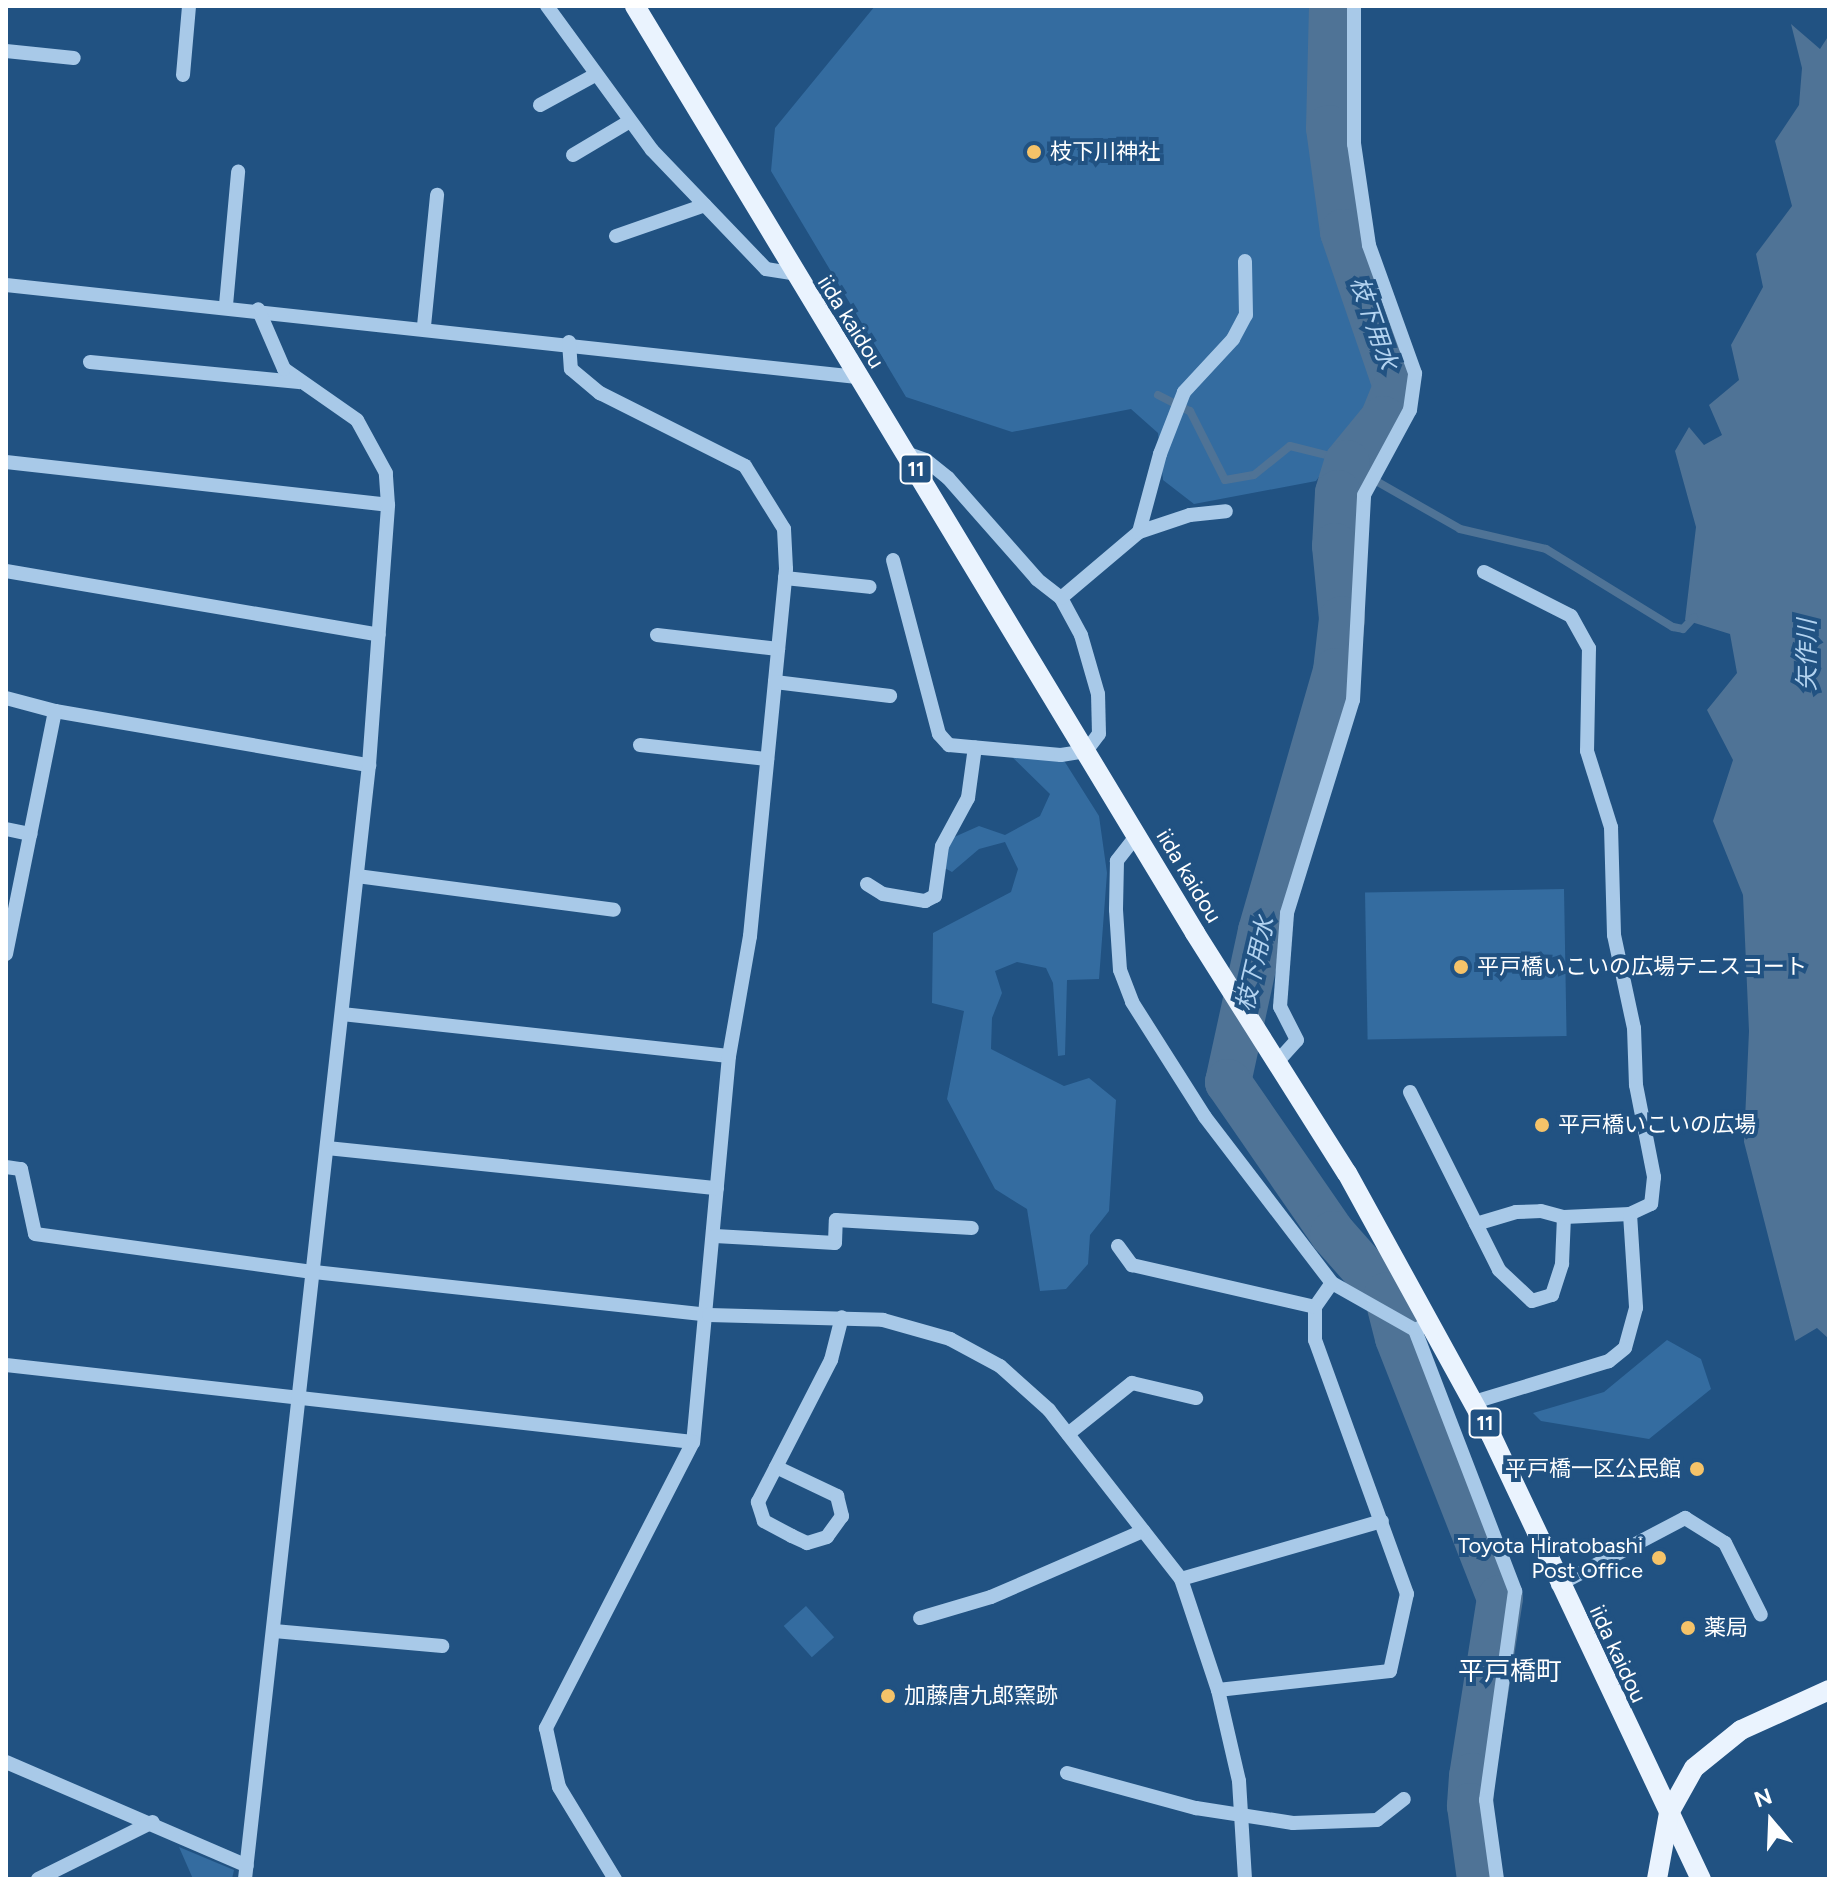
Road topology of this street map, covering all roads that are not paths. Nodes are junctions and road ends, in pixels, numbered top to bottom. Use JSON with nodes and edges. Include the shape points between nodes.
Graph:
{"nodes":[{"id":1,"x":189,"y":6,"type":"edge"},
{"id":2,"x":547,"y":6,"type":"edge"},
{"id":3,"x":635,"y":6,"type":"edge"},
{"id":4,"x":1354,"y":6,"type":"edge"},
{"id":5,"x":6,"y":51,"type":"edge"},
{"id":6,"x":74,"y":58,"type":"dead end"},
{"id":7,"x":183,"y":75,"type":"dead end"},
{"id":8,"x":595,"y":75,"type":"junction"},
{"id":9,"x":540,"y":105,"type":"dead end"},
{"id":10,"x":630,"y":121,"type":"junction"},
{"id":11,"x":573,"y":155,"type":"dead end"},
{"id":12,"x":238,"y":172,"type":"dead end"},
{"id":13,"x":437,"y":195,"type":"dead end"},
{"id":14,"x":705,"y":205,"type":"junction"},
{"id":15,"x":616,"y":236,"type":"dead end"},
{"id":16,"x":1245,"y":261,"type":"dead end"},
{"id":17,"x":792,"y":273,"type":"junction"},
{"id":18,"x":6,"y":285,"type":"edge"},
{"id":19,"x":226,"y":305,"type":"junction"},
{"id":20,"x":258,"y":309,"type":"junction"},
{"id":21,"x":424,"y":326,"type":"junction"},
{"id":22,"x":569,"y":342,"type":"junction"},
{"id":23,"x":90,"y":362,"type":"dead end"},
{"id":24,"x":857,"y":377,"type":"junction"},
{"id":25,"x":299,"y":382,"type":"junction"},
{"id":26,"x":906,"y":453,"type":"junction"},
{"id":27,"x":6,"y":462,"type":"edge"},
{"id":28,"x":388,"y":505,"type":"junction"},
{"id":29,"x":1226,"y":511,"type":"dead end"},
{"id":30,"x":1139,"y":532,"type":"junction"},
{"id":31,"x":893,"y":560,"type":"dead end"},
{"id":32,"x":6,"y":571,"type":"edge"},
{"id":33,"x":1484,"y":572,"type":"dead end"},
{"id":34,"x":785,"y":578,"type":"junction"},
{"id":35,"x":870,"y":587,"type":"dead end"},
{"id":36,"x":1061,"y":598,"type":"junction"},
{"id":37,"x":379,"y":635,"type":"junction"},
{"id":38,"x":657,"y":635,"type":"dead end"},
{"id":39,"x":778,"y":649,"type":"junction"},
{"id":40,"x":775,"y":682,"type":"junction"},
{"id":41,"x":890,"y":696,"type":"dead end"},
{"id":42,"x":6,"y":698,"type":"edge"},
{"id":43,"x":55,"y":711,"type":"junction"},
{"id":44,"x":640,"y":745,"type":"dead end"},
{"id":45,"x":975,"y":747,"type":"junction"},
{"id":46,"x":1086,"y":751,"type":"junction"},
{"id":47,"x":767,"y":759,"type":"junction"},
{"id":48,"x":369,"y":765,"type":"junction"},
{"id":49,"x":6,"y":829,"type":"edge"},
{"id":50,"x":30,"y":834,"type":"junction"},
{"id":51,"x":1137,"y":835,"type":"junction"},
{"id":52,"x":357,"y":876,"type":"junction"},
{"id":53,"x":867,"y":884,"type":"dead end"},
{"id":54,"x":614,"y":910,"type":"dead end"},
{"id":55,"x":6,"y":954,"type":"edge"},
{"id":56,"x":342,"y":1014,"type":"junction"},
{"id":57,"x":1274,"y":1055,"type":"junction"},
{"id":58,"x":729,"y":1056,"type":"junction"},
{"id":59,"x":1410,"y":1092,"type":"dead end"},
{"id":60,"x":327,"y":1148,"type":"junction"},
{"id":61,"x":6,"y":1167,"type":"edge"},
{"id":62,"x":717,"y":1188,"type":"junction"},
{"id":63,"x":1630,"y":1214,"type":"junction"},
{"id":64,"x":1564,"y":1217,"type":"junction"},
{"id":65,"x":1476,"y":1224,"type":"junction"},
{"id":66,"x":972,"y":1228,"type":"dead end"},
{"id":67,"x":715,"y":1236,"type":"junction"},
{"id":68,"x":1118,"y":1246,"type":"dead end"},
{"id":69,"x":314,"y":1272,"type":"junction"},
{"id":70,"x":1332,"y":1283,"type":"junction"},
{"id":71,"x":1315,"y":1307,"type":"junction"},
{"id":72,"x":709,"y":1315,"type":"junction"},
{"id":73,"x":842,"y":1317,"type":"junction"},
{"id":74,"x":1418,"y":1326,"type":"junction"},
{"id":75,"x":6,"y":1365,"type":"edge"},
{"id":76,"x":301,"y":1396,"type":"junction"},
{"id":77,"x":1196,"y":1398,"type":"dead end"},
{"id":78,"x":1474,"y":1402,"type":"junction"},
{"id":79,"x":1068,"y":1434,"type":"junction"},
{"id":80,"x":693,"y":1442,"type":"junction"},
{"id":81,"x":776,"y":1467,"type":"junction"},
{"id":82,"x":1382,"y":1521,"type":"junction"},
{"id":83,"x":1143,"y":1531,"type":"junction"},
{"id":84,"x":1181,"y":1579,"type":"junction"},
{"id":85,"x":1558,"y":1585,"type":"junction"},
{"id":86,"x":1761,"y":1615,"type":"dead end"},
{"id":87,"x":920,"y":1618,"type":"dead end"},
{"id":88,"x":274,"y":1631,"type":"junction"},
{"id":89,"x":442,"y":1646,"type":"dead end"},
{"id":90,"x":1218,"y":1690,"type":"junction"},
{"id":91,"x":1829,"y":1690,"type":"edge"},
{"id":92,"x":6,"y":1762,"type":"edge"},
{"id":93,"x":1067,"y":1773,"type":"dead end"},
{"id":94,"x":1404,"y":1799,"type":"dead end"},
{"id":95,"x":1669,"y":1813,"type":"junction"},
{"id":96,"x":1242,"y":1817,"type":"junction"},
{"id":97,"x":153,"y":1822,"type":"junction"},
{"id":98,"x":246,"y":1872,"type":"edge"},
{"id":99,"x":38,"y":1879,"type":"edge"},
{"id":100,"x":615,"y":1879,"type":"edge"},
{"id":101,"x":1245,"y":1879,"type":"edge"},
{"id":102,"x":1497,"y":1879,"type":"edge"},
{"id":103,"x":1657,"y":1879,"type":"edge"},
{"id":104,"x":1701,"y":1879,"type":"edge"}],
"edges":[{"from":1,"to":7,"type":"street"},
{"from":2,"to":8,"type":"street"},
{"from":3,"to":17,"type":"main road","name":"iida kaidou","number":"11"},
{"from":4,"to":57,"type":"street","via":[[1354,144],[1369,245],[1415,373],[1410,410],[1367,485],[1353,700],[1287,913],[1280,1007],[1297,1040]]},
{"from":5,"to":6,"type":"street"},
{"from":8,"to":9,"type":"street"},
{"from":8,"to":10,"type":"street"},
{"from":10,"to":11,"type":"street"},
{"from":10,"to":14,"type":"street"},
{"from":12,"to":19,"type":"street"},
{"from":13,"to":21,"type":"street"},
{"from":14,"to":15,"type":"street"},
{"from":14,"to":17,"type":"street","via":[[766,269]]},
{"from":16,"to":30,"type":"street","via":[[1246,315],[1233,339],[1184,392]]},
{"from":17,"to":24,"type":"main road","name":"iida kaidou","number":"11"},
{"from":18,"to":19,"type":"street"},
{"from":19,"to":20,"type":"street"},
{"from":20,"to":21,"type":"street"},
{"from":20,"to":25,"type":"street","via":[[284,369]]},
{"from":21,"to":22,"type":"street"},
{"from":22,"to":24,"type":"street"},
{"from":22,"to":34,"type":"street","via":[[571,369],[600,393],[745,466],[784,529]]},
{"from":23,"to":25,"type":"street"},
{"from":24,"to":26,"type":"main road","name":"iida kaidou","number":"11"},
{"from":25,"to":28,"type":"street","via":[[357,420],[386,473]]},
{"from":26,"to":36,"type":"street","via":[[926,460],[948,478],[1037,579]]},
{"from":26,"to":46,"type":"main road","name":"iida kaidou","number":"11"},
{"from":27,"to":28,"type":"street"},
{"from":28,"to":37,"type":"street"},
{"from":29,"to":30,"type":"street","via":[[1190,515]]},
{"from":30,"to":36,"type":"street"},
{"from":31,"to":45,"type":"street","via":[[939,734],[949,745]]},
{"from":32,"to":37,"type":"street"},
{"from":33,"to":63,"type":"street","via":[[1571,616],[1589,648],[1587,751],[1611,827],[1614,935],[1634,1028],[1636,1085],[1654,1177],[1651,1204]]},
{"from":34,"to":35,"type":"street"},
{"from":34,"to":39,"type":"street"},
{"from":36,"to":46,"type":"street","via":[[1081,635],[1098,694],[1099,734]]},
{"from":37,"to":48,"type":"street"},
{"from":38,"to":39,"type":"street"},
{"from":39,"to":40,"type":"street"},
{"from":40,"to":41,"type":"street"},
{"from":40,"to":47,"type":"street"},
{"from":42,"to":43,"type":"street"},
{"from":43,"to":48,"type":"street"},
{"from":43,"to":50,"type":"street"},
{"from":44,"to":47,"type":"street"},
{"from":45,"to":46,"type":"street","via":[[1061,755]]},
{"from":45,"to":53,"type":"street","via":[[968,798],[942,846],[935,896],[925,901],[883,894]]},
{"from":46,"to":51,"type":"main road","name":"iida kaidou","number":"11"},
{"from":47,"to":58,"type":"street","via":[[750,936]]},
{"from":48,"to":52,"type":"street"},
{"from":49,"to":50,"type":"street"},
{"from":50,"to":55,"type":"street"},
{"from":51,"to":57,"type":"main road","name":"iida kaidou","number":"11"},
{"from":51,"to":70,"type":"street","via":[[1117,861],[1120,970],[1132,1002],[1205,1117]]},
{"from":52,"to":54,"type":"street"},
{"from":52,"to":56,"type":"street"},
{"from":56,"to":58,"type":"street"},
{"from":56,"to":60,"type":"street"},
{"from":57,"to":74,"type":"main road","name":"iida kaidou","number":"11"},
{"from":58,"to":62,"type":"street"},
{"from":59,"to":65,"type":"street"},
{"from":60,"to":62,"type":"street"},
{"from":60,"to":69,"type":"street"},
{"from":61,"to":69,"type":"street","via":[[21,1169],[35,1234]]},
{"from":62,"to":67,"type":"street"},
{"from":63,"to":64,"type":"street"},
{"from":63,"to":78,"type":"street","via":[[1636,1308],[1625,1348],[1609,1361]]},
{"from":64,"to":65,"type":"street","via":[[1516,1212]]},
{"from":64,"to":65,"type":"street","via":[[1562,1264],[1552,1295],[1532,1301],[1499,1270]]},
{"from":66,"to":67,"type":"street","via":[[836,1220],[835,1243]]},
{"from":67,"to":72,"type":"street"},
{"from":68,"to":71,"type":"street","via":[[1132,1265]]},
{"from":69,"to":72,"type":"street"},
{"from":69,"to":76,"type":"street"},
{"from":70,"to":71,"type":"street"},
{"from":70,"to":74,"type":"street","via":[[1373,1308]]},
{"from":71,"to":82,"type":"street","via":[[1321,1361]]},
{"from":72,"to":73,"type":"street"},
{"from":72,"to":80,"type":"street"},
{"from":73,"to":79,"type":"street","via":[[918,1326],[950,1339],[1009,1373]]},
{"from":73,"to":81,"type":"street","via":[[831,1360]]},
{"from":74,"to":78,"type":"main road","name":"iida kaidou","number":"11"},
{"from":74,"to":102,"type":"street","via":[[1515,1591],[1486,1800]]},
{"from":75,"to":76,"type":"street"},
{"from":76,"to":80,"type":"street"},
{"from":76,"to":88,"type":"street"},
{"from":77,"to":79,"type":"street","via":[[1132,1383]]},
{"from":78,"to":85,"type":"main road","name":"iida kaidou","number":"11"},
{"from":79,"to":83,"type":"street"},
{"from":80,"to":100,"type":"street","via":[[546,1728],[559,1787]]},
{"from":81,"to":81,"type":"street","via":[[758,1502],[764,1521],[807,1543],[827,1537],[842,1516],[837,1496]]},
{"from":82,"to":84,"type":"street"},
{"from":82,"to":90,"type":"street","via":[[1407,1594],[1390,1671]]},
{"from":83,"to":84,"type":"street"},
{"from":83,"to":87,"type":"street","via":[[991,1597]]},
{"from":84,"to":90,"type":"street"},
{"from":85,"to":86,"type":"street","via":[[1685,1518],[1725,1543]]},
{"from":85,"to":95,"type":"main road","name":"iida kaidou","number":"11"},
{"from":88,"to":89,"type":"street"},
{"from":88,"to":98,"type":"street"},
{"from":90,"to":96,"type":"street"},
{"from":91,"to":95,"type":"main road","via":[[1741,1730],[1694,1768]]},
{"from":92,"to":97,"type":"street"},
{"from":93,"to":96,"type":"street"},
{"from":94,"to":96,"type":"street","via":[[1377,1820],[1334,1825]]},
{"from":95,"to":103,"type":"main road"},
{"from":95,"to":104,"type":"main road","name":"iida kaidou","number":"11"},
{"from":96,"to":101,"type":"street"},
{"from":97,"to":98,"type":"street"},
{"from":97,"to":99,"type":"street"}]}
